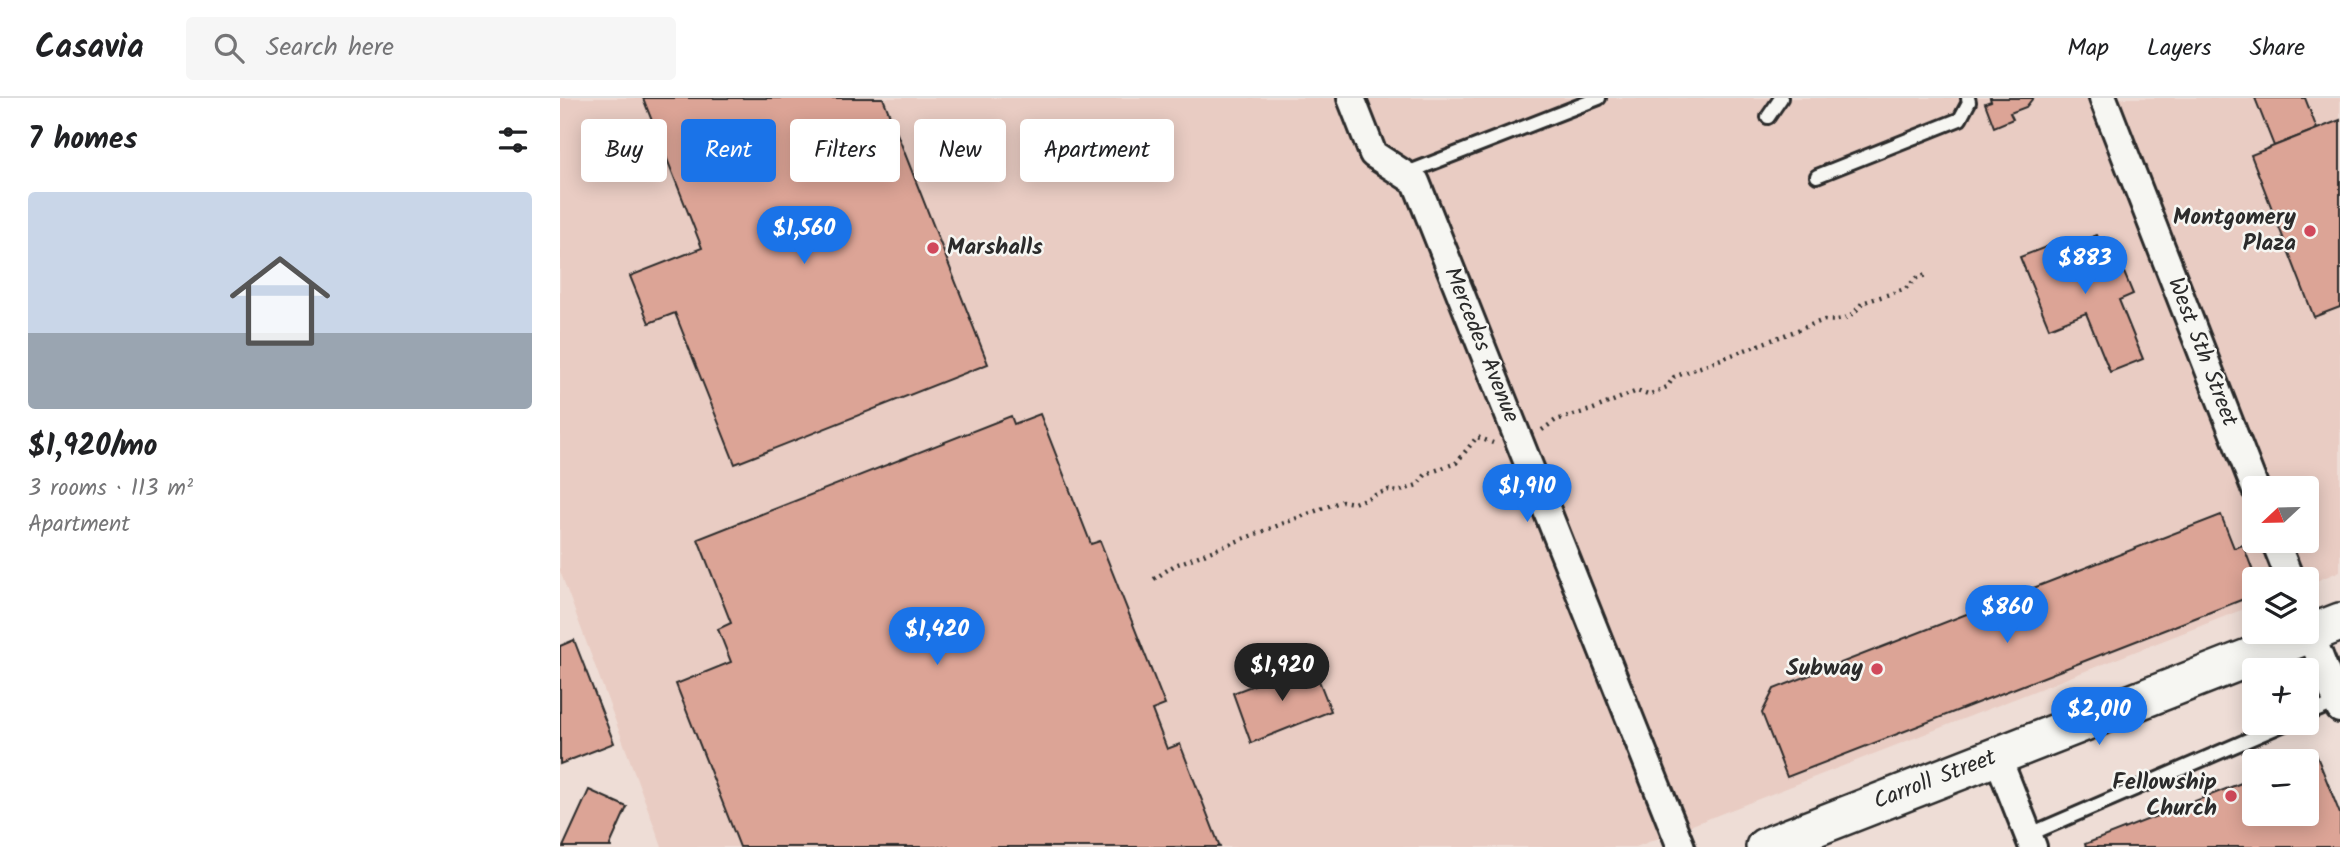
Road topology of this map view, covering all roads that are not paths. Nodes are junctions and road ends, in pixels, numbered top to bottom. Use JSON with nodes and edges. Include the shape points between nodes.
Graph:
{"nodes":[{"id":1,"x":1351,"y":98,"type":"edge"},
{"id":2,"x":1599,"y":98,"type":"edge"},
{"id":3,"x":1781,"y":98,"type":"edge"},
{"id":4,"x":1968,"y":98,"type":"edge"},
{"id":5,"x":2103,"y":98,"type":"edge"},
{"id":6,"x":1768,"y":117,"type":"dead end"},
{"id":7,"x":1404,"y":174,"type":"junction"},
{"id":8,"x":1817,"y":176,"type":"dead end"},
{"id":9,"x":2250,"y":476,"type":"edge"},
{"id":10,"x":2319,"y":626,"type":"edge"},
{"id":11,"x":2274,"y":644,"type":"edge"},
{"id":12,"x":2339,"y":706,"type":"edge"},
{"id":13,"x":2319,"y":711,"type":"edge"},
{"id":14,"x":2261,"y":735,"type":"edge"},
{"id":15,"x":1997,"y":756,"type":"junction"},
{"id":16,"x":2031,"y":841,"type":"edge"},
{"id":17,"x":1681,"y":847,"type":"edge"},
{"id":18,"x":1765,"y":847,"type":"edge"}],
"edges":[{"from":1,"to":7,"type":"street","name":"Mercedes Avenue","via":[[1373,154]]},
{"from":2,"to":7,"type":"lane"},
{"from":3,"to":6,"type":"lane"},
{"from":4,"to":8,"type":"lane","via":[[1960,119]]},
{"from":5,"to":9,"type":"street","name":"West 5th Street"},
{"from":7,"to":17,"type":"street","name":"Mercedes Avenue","via":[[1416,182]]},
{"from":10,"to":12,"type":"street"},
{"from":11,"to":15,"type":"street","name":"Carroll Street"},
{"from":12,"to":13,"type":"lane"},
{"from":14,"to":16,"type":"lane"},
{"from":15,"to":16,"type":"street"},
{"from":15,"to":18,"type":"street","name":"Carroll Street"}]}
